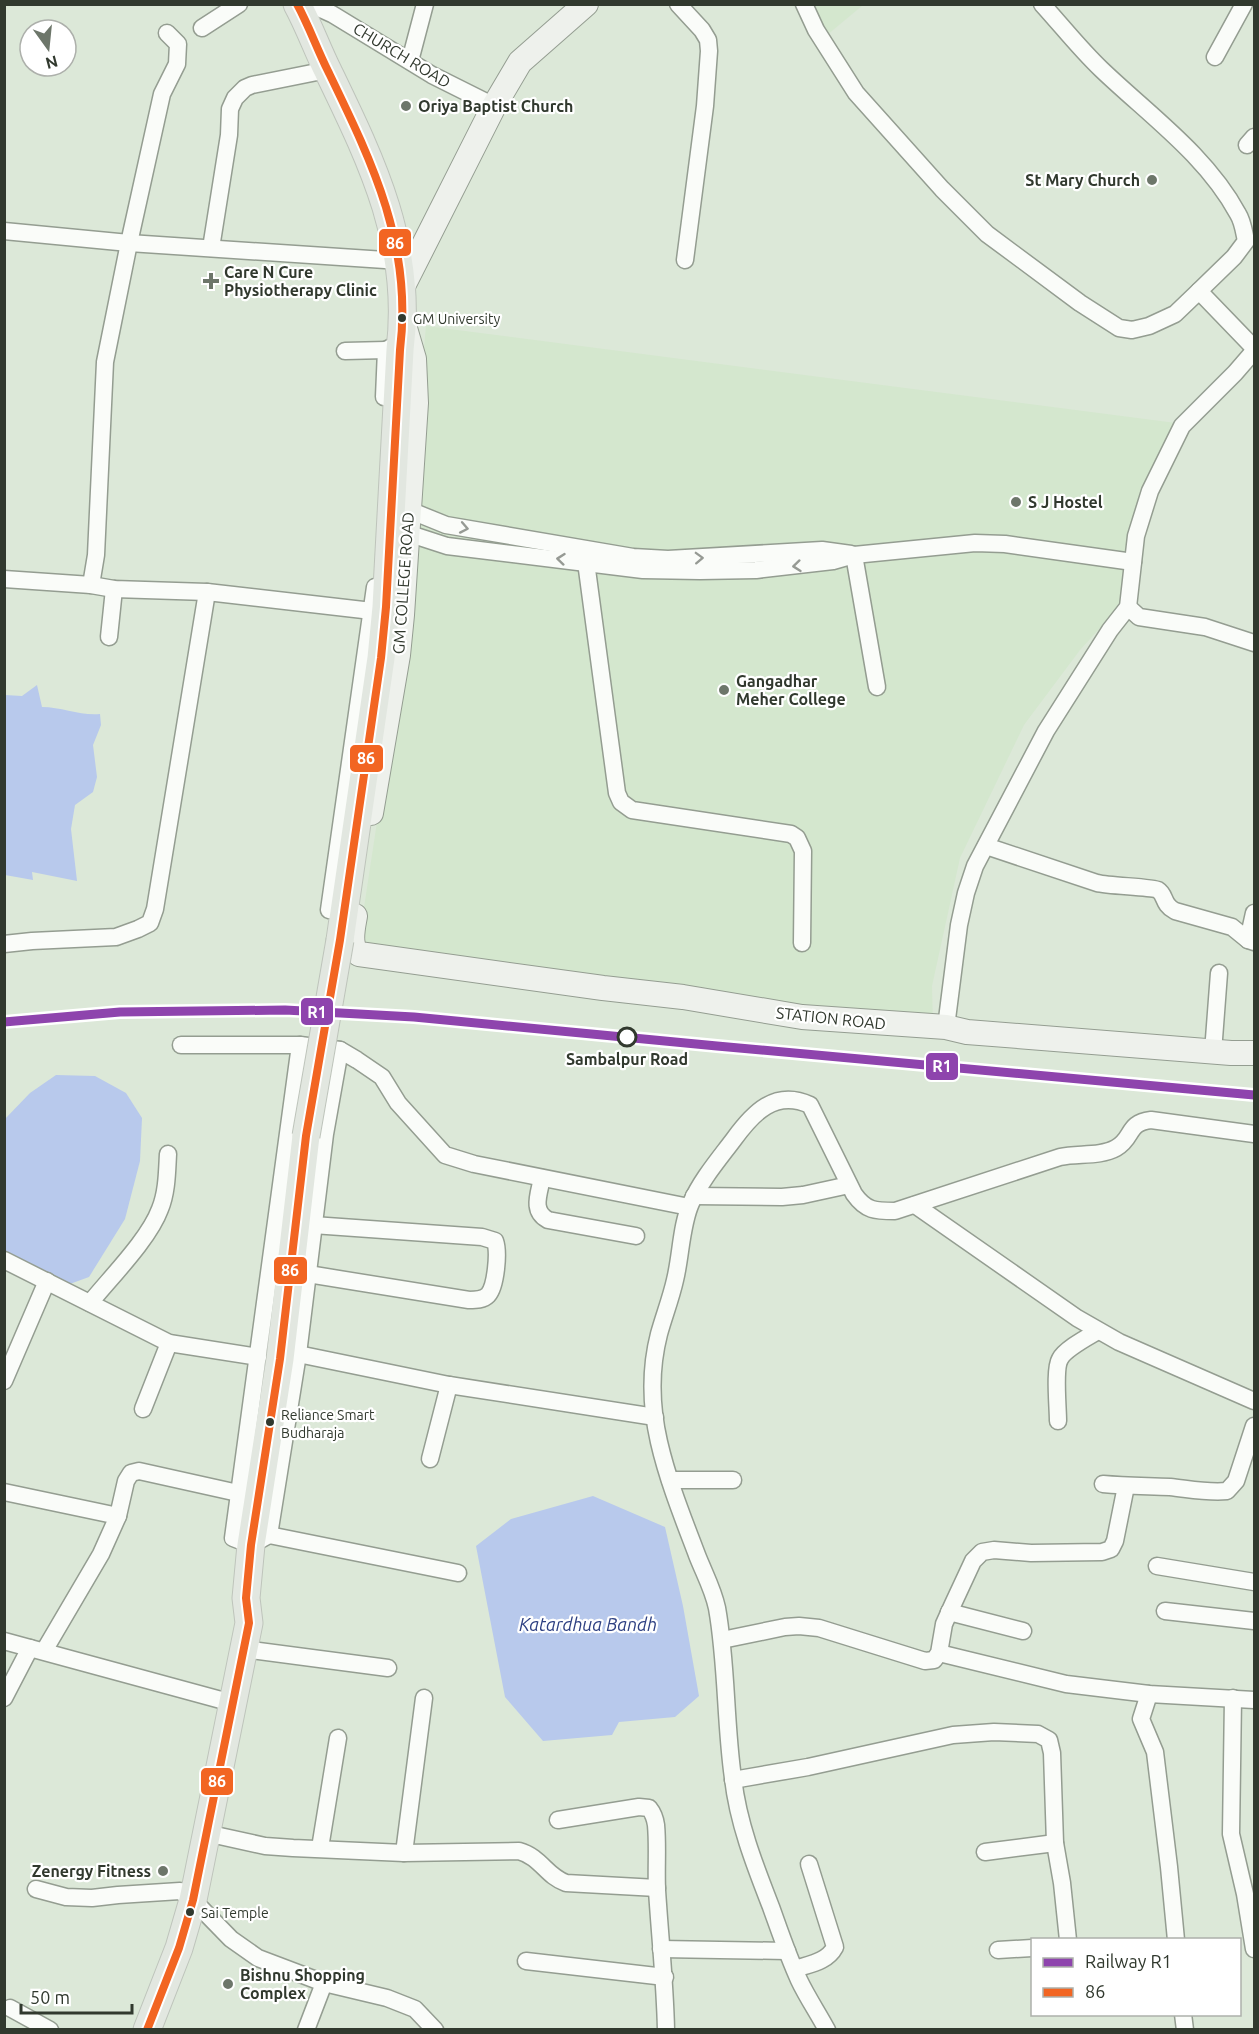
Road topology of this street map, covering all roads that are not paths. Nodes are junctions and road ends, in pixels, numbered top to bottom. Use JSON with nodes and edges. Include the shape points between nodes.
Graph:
{"nodes":[{"id":1,"x":239,"y":4,"type":"edge"},
{"id":2,"x":297,"y":4,"type":"edge"},
{"id":3,"x":310,"y":4,"type":"edge"},
{"id":4,"x":425,"y":4,"type":"edge"},
{"id":5,"x":586,"y":4,"type":"edge"},
{"id":6,"x":678,"y":4,"type":"edge"},
{"id":7,"x":804,"y":4,"type":"edge"},
{"id":8,"x":1042,"y":4,"type":"edge"},
{"id":9,"x":1244,"y":4,"type":"edge"},
{"id":10,"x":202,"y":28,"type":"dead end"},
{"id":11,"x":167,"y":33,"type":"dead end"},
{"id":12,"x":1215,"y":57,"type":"dead end"},
{"id":13,"x":410,"y":61,"type":"junction"},
{"id":14,"x":327,"y":70,"type":"junction"},
{"id":15,"x":494,"y":106,"type":"junction"},
{"id":16,"x":4,"y":231,"type":"edge"},
{"id":17,"x":129,"y":243,"type":"junction"},
{"id":18,"x":211,"y":248,"type":"junction"},
{"id":19,"x":685,"y":260,"type":"dead end"},
{"id":20,"x":400,"y":261,"type":"junction"},
{"id":21,"x":401,"y":290,"type":"junction"},
{"id":22,"x":1199,"y":291,"type":"junction"},
{"id":23,"x":397,"y":341,"type":"junction"},
{"id":24,"x":1254,"y":350,"type":"edge"},
{"id":25,"x":345,"y":351,"type":"dead end"},
{"id":26,"x":408,"y":522,"type":"junction"},
{"id":27,"x":854,"y":555,"type":"junction"},
{"id":28,"x":586,"y":562,"type":"junction"},
{"id":29,"x":1133,"y":562,"type":"junction"},
{"id":30,"x":4,"y":579,"type":"edge"},
{"id":31,"x":91,"y":585,"type":"junction"},
{"id":32,"x":114,"y":589,"type":"junction"},
{"id":33,"x":207,"y":592,"type":"junction"},
{"id":34,"x":1128,"y":607,"type":"junction"},
{"id":35,"x":372,"y":611,"type":"junction"},
{"id":36,"x":109,"y":637,"type":"dead end"},
{"id":37,"x":1254,"y":643,"type":"edge"},
{"id":38,"x":877,"y":687,"type":"dead end"},
{"id":39,"x":986,"y":846,"type":"junction"},
{"id":40,"x":329,"y":910,"type":"dead end"},
{"id":41,"x":1254,"y":913,"type":"edge"},
{"id":42,"x":1251,"y":941,"type":"edge"},
{"id":43,"x":802,"y":943,"type":"dead end"},
{"id":44,"x":4,"y":944,"type":"edge"},
{"id":45,"x":355,"y":951,"type":"joint"},
{"id":46,"x":1219,"y":974,"type":"dead end"},
{"id":47,"x":946,"y":1027,"type":"junction"},
{"id":48,"x":182,"y":1045,"type":"dead end"},
{"id":49,"x":300,"y":1045,"type":"junction"},
{"id":50,"x":340,"y":1050,"type":"junction"},
{"id":51,"x":1213,"y":1052,"type":"junction"},
{"id":52,"x":1254,"y":1053,"type":"edge"},
{"id":53,"x":1254,"y":1134,"type":"edge"},
{"id":54,"x":168,"y":1154,"type":"dead end"},
{"id":55,"x":542,"y":1178,"type":"junction"},
{"id":56,"x":849,"y":1185,"type":"junction"},
{"id":57,"x":691,"y":1202,"type":"junction"},
{"id":58,"x":915,"y":1205,"type":"junction"},
{"id":59,"x":313,"y":1225,"type":"junction"},
{"id":60,"x":636,"y":1236,"type":"dead end"},
{"id":61,"x":4,"y":1260,"type":"edge"},
{"id":62,"x":308,"y":1274,"type":"junction"},
{"id":63,"x":47,"y":1281,"type":"junction"},
{"id":64,"x":90,"y":1303,"type":"junction"},
{"id":65,"x":1098,"y":1331,"type":"junction"},
{"id":66,"x":169,"y":1343,"type":"junction"},
{"id":67,"x":298,"y":1354,"type":"junction"},
{"id":68,"x":258,"y":1358,"type":"junction"},
{"id":69,"x":6,"y":1376,"type":"edge"},
{"id":70,"x":449,"y":1385,"type":"junction"},
{"id":71,"x":1254,"y":1401,"type":"edge"},
{"id":72,"x":143,"y":1409,"type":"dead end"},
{"id":73,"x":656,"y":1418,"type":"junction"},
{"id":74,"x":1058,"y":1421,"type":"dead end"},
{"id":75,"x":1254,"y":1426,"type":"edge"},
{"id":76,"x":430,"y":1459,"type":"dead end"},
{"id":77,"x":670,"y":1480,"type":"junction"},
{"id":78,"x":733,"y":1480,"type":"dead end"},
{"id":79,"x":1103,"y":1484,"type":"dead end"},
{"id":80,"x":1126,"y":1486,"type":"junction"},
{"id":81,"x":4,"y":1492,"type":"edge"},
{"id":82,"x":238,"y":1492,"type":"junction"},
{"id":83,"x":118,"y":1516,"type":"junction"},
{"id":84,"x":259,"y":1532,"type":"junction"},
{"id":85,"x":1157,"y":1566,"type":"dead end"},
{"id":86,"x":458,"y":1573,"type":"dead end"},
{"id":87,"x":1254,"y":1582,"type":"edge"},
{"id":88,"x":246,"y":1598,"type":"junction"},
{"id":89,"x":1165,"y":1611,"type":"dead end"},
{"id":90,"x":949,"y":1612,"type":"junction"},
{"id":91,"x":1254,"y":1621,"type":"edge"},
{"id":92,"x":1023,"y":1631,"type":"dead end"},
{"id":93,"x":722,"y":1640,"type":"junction"},
{"id":94,"x":4,"y":1641,"type":"edge"},
{"id":95,"x":37,"y":1649,"type":"junction"},
{"id":96,"x":244,"y":1649,"type":"junction"},
{"id":97,"x":939,"y":1653,"type":"junction"},
{"id":98,"x":388,"y":1668,"type":"dead end"},
{"id":99,"x":1149,"y":1694,"type":"junction"},
{"id":100,"x":4,"y":1698,"type":"edge"},
{"id":101,"x":424,"y":1698,"type":"dead end"},
{"id":102,"x":1233,"y":1698,"type":"junction"},
{"id":103,"x":221,"y":1700,"type":"junction"},
{"id":104,"x":1254,"y":1700,"type":"edge"},
{"id":105,"x":338,"y":1738,"type":"dead end"},
{"id":106,"x":733,"y":1780,"type":"junction"},
{"id":107,"x":558,"y":1820,"type":"dead end"},
{"id":108,"x":207,"y":1833,"type":"junction"},
{"id":109,"x":1055,"y":1843,"type":"junction"},
{"id":110,"x":320,"y":1848,"type":"junction"},
{"id":111,"x":985,"y":1852,"type":"dead end"},
{"id":112,"x":404,"y":1853,"type":"junction"},
{"id":113,"x":809,"y":1864,"type":"dead end"},
{"id":114,"x":657,"y":1888,"type":"junction"},
{"id":115,"x":36,"y":1889,"type":"dead end"},
{"id":116,"x":186,"y":1895,"type":"junction"},
{"id":117,"x":1068,"y":1938,"type":"edge"},
{"id":118,"x":1176,"y":1938,"type":"edge"},
{"id":119,"x":1031,"y":1948,"type":"edge"},
{"id":120,"x":661,"y":1949,"type":"junction"},
{"id":121,"x":1254,"y":1949,"type":"edge"},
{"id":122,"x":998,"y":1950,"type":"dead end"},
{"id":123,"x":787,"y":1951,"type":"junction"},
{"id":124,"x":526,"y":1961,"type":"dead end"},
{"id":125,"x":795,"y":1969,"type":"junction"},
{"id":126,"x":665,"y":1977,"type":"junction"},
{"id":127,"x":324,"y":1983,"type":"junction"},
{"id":128,"x":10,"y":2008,"type":"dead end"},
{"id":129,"x":50,"y":2030,"type":"edge"},
{"id":130,"x":128,"y":2030,"type":"edge"},
{"id":131,"x":147,"y":2030,"type":"edge"},
{"id":132,"x":306,"y":2030,"type":"edge"},
{"id":133,"x":435,"y":2030,"type":"edge"},
{"id":134,"x":666,"y":2030,"type":"edge"},
{"id":135,"x":827,"y":2030,"type":"edge"}],
"edges":[{"from":1,"to":10,"type":"street"},
{"from":2,"to":14,"type":"main road"},
{"from":3,"to":13,"type":"street","name":"CHURCH ROAD"},
{"from":4,"to":13,"type":"street"},
{"from":5,"to":15,"type":"street","via":[[520,62]]},
{"from":6,"to":19,"type":"street","via":[[702,30],[709,51]]},
{"from":7,"to":22,"type":"street","via":[[856,93],[942,189],[987,234],[1080,303],[1119,328],[1132,330],[1174,314]]},
{"from":8,"to":22,"type":"street","via":[[1101,69],[1181,142],[1219,185],[1239,216],[1246,241]]},
{"from":9,"to":12,"type":"street"},
{"from":11,"to":17,"type":"street","via":[[178,44],[177,64],[162,94]]},
{"from":13,"to":15,"type":"street","name":"CHURCH ROAD"},
{"from":14,"to":18,"type":"street","via":[[252,85],[235,98],[230,109]]},
{"from":14,"to":20,"type":"main road","via":[[376,177]]},
{"from":15,"to":21,"type":"street"},
{"from":16,"to":17,"type":"street"},
{"from":17,"to":18,"type":"street"},
{"from":17,"to":31,"type":"street","via":[[105,362],[96,555]]},
{"from":18,"to":20,"type":"street"},
{"from":20,"to":21,"type":"main road"},
{"from":21,"to":23,"type":"main road"},
{"from":22,"to":24,"type":"street"},
{"from":23,"to":25,"type":"street"},
{"from":23,"to":26,"type":"street","name":"GM COLLEGE ROAD","via":[[414,359],[416,403]]},
{"from":23,"to":35,"type":"street"},
{"from":23,"to":84,"type":"main road","bridge":true,"via":[[381,658],[340,940],[306,1136]]},
{"from":24,"to":29,"type":"street","via":[[1182,426],[1150,491],[1136,536]]},
{"from":26,"to":27,"type":"street","one_way":true,"via":[[633,557],[697,558],[822,550]]},
{"from":28,"to":26,"type":"street","one_way":true,"via":[[447,546]]},
{"from":26,"to":45,"type":"street","name":"GM COLLEGE ROAD","via":[[398,655],[354,919]]},
{"from":27,"to":28,"type":"street","one_way":true,"via":[[812,564],[700,572]]},
{"from":27,"to":29,"type":"street","via":[[975,543]]},
{"from":27,"to":38,"type":"street"},
{"from":28,"to":43,"type":"street","via":[[621,802],[632,810],[797,838],[803,851]]},
{"from":29,"to":34,"type":"street"},
{"from":30,"to":31,"type":"street"},
{"from":31,"to":32,"type":"street"},
{"from":32,"to":33,"type":"street"},
{"from":32,"to":36,"type":"street"},
{"from":33,"to":35,"type":"street"},
{"from":33,"to":44,"type":"street","via":[[150,923],[116,938]]},
{"from":34,"to":37,"type":"street","via":[[1139,617],[1205,627]]},
{"from":34,"to":39,"type":"street","via":[[1046,731]]},
{"from":35,"to":40,"type":"street"},
{"from":39,"to":42,"type":"street","via":[[1097,883],[1155,889],[1175,911],[1232,927]]},
{"from":39,"to":47,"type":"street","via":[[966,893]]},
{"from":41,"to":42,"type":"street"},
{"from":45,"to":47,"type":"street","name":"STATION ROAD","via":[[802,1017]]},
{"from":46,"to":51,"type":"street"},
{"from":47,"to":51,"type":"street","name":"STATION ROAD","via":[[967,1032]]},
{"from":48,"to":49,"type":"street"},
{"from":49,"to":50,"type":"street"},
{"from":49,"to":68,"type":"street"},
{"from":50,"to":55,"type":"street","via":[[382,1077],[398,1103],[445,1155]]},
{"from":50,"to":59,"type":"street"},
{"from":51,"to":52,"type":"street","name":"STATION ROAD"},
{"from":53,"to":58,"type":"street","via":[[1151,1120],[1141,1122],[1125,1141],[1107,1152],[1051,1159]]},
{"from":54,"to":64,"type":"street","via":[[160,1210],[150,1229]]},
{"from":55,"to":57,"type":"street"},
{"from":55,"to":60,"type":"street","via":[[537,1200],[541,1216]]},
{"from":56,"to":57,"type":"street","via":[[803,1195]]},
{"from":56,"to":57,"type":"street","via":[[810,1105],[786,1100],[766,1105],[753,1114]]},
{"from":56,"to":58,"type":"street","via":[[862,1206],[878,1211]]},
{"from":57,"to":73,"type":"street","via":[[655,1352],[652,1389]]},
{"from":58,"to":65,"type":"street"},
{"from":59,"to":62,"type":"street"},
{"from":59,"to":62,"type":"street","via":[[482,1237],[495,1241],[498,1249],[493,1287],[480,1299]]},
{"from":61,"to":63,"type":"street"},
{"from":62,"to":67,"type":"street"},
{"from":63,"to":64,"type":"street"},
{"from":63,"to":69,"type":"street"},
{"from":64,"to":66,"type":"street"},
{"from":65,"to":71,"type":"street"},
{"from":65,"to":74,"type":"street","via":[[1060,1359]]},
{"from":66,"to":68,"type":"street"},
{"from":66,"to":72,"type":"street"},
{"from":67,"to":70,"type":"street"},
{"from":67,"to":84,"type":"street"},
{"from":68,"to":82,"type":"street"},
{"from":70,"to":73,"type":"street"},
{"from":70,"to":76,"type":"street"},
{"from":73,"to":77,"type":"street"},
{"from":75,"to":80,"type":"street","via":[[1236,1481],[1227,1491]]},
{"from":77,"to":78,"type":"street"},
{"from":77,"to":93,"type":"street","via":[[711,1585]]},
{"from":79,"to":80,"type":"street"},
{"from":80,"to":90,"type":"street","via":[[1111,1549],[982,1552],[973,1561]]},
{"from":81,"to":83,"type":"street"},
{"from":82,"to":83,"type":"street","via":[[139,1471],[126,1480]]},
{"from":82,"to":84,"type":"street","via":[[232,1538]]},
{"from":83,"to":95,"type":"street","via":[[101,1554]]},
{"from":84,"to":86,"type":"street"},
{"from":84,"to":88,"type":"main road"},
{"from":85,"to":87,"type":"street"},
{"from":88,"to":96,"type":"main road","via":[[249,1623]]},
{"from":88,"to":103,"type":"main road","via":[[236,1620]]},
{"from":89,"to":91,"type":"street"},
{"from":90,"to":92,"type":"street"},
{"from":90,"to":97,"type":"street"},
{"from":93,"to":97,"type":"street","via":[[799,1626],[819,1628],[925,1661],[933,1660]]},
{"from":93,"to":106,"type":"street"},
{"from":94,"to":95,"type":"street"},
{"from":95,"to":100,"type":"street"},
{"from":95,"to":103,"type":"street"},
{"from":96,"to":98,"type":"street"},
{"from":96,"to":108,"type":"main road"},
{"from":97,"to":99,"type":"street","via":[[1066,1684]]},
{"from":99,"to":102,"type":"street"},
{"from":99,"to":118,"type":"street","via":[[1141,1719],[1155,1752]]},
{"from":101,"to":112,"type":"street"},
{"from":102,"to":104,"type":"street"},
{"from":102,"to":121,"type":"street","via":[[1231,1834]]},
{"from":103,"to":116,"type":"main road"},
{"from":105,"to":110,"type":"street"},
{"from":106,"to":109,"type":"street","via":[[953,1735],[1038,1734],[1049,1740],[1052,1753]]},
{"from":106,"to":123,"type":"street","via":[[743,1827]]},
{"from":107,"to":114,"type":"street","via":[[649,1808],[656,1825]]},
{"from":108,"to":110,"type":"street","via":[[265,1846]]},
{"from":108,"to":116,"type":"main road"},
{"from":109,"to":111,"type":"street"},
{"from":109,"to":117,"type":"street"},
{"from":110,"to":112,"type":"street"},
{"from":112,"to":114,"type":"street","via":[[519,1851],[530,1854],[557,1880],[566,1883]]},
{"from":113,"to":125,"type":"street","via":[[835,1947],[823,1960]]},
{"from":114,"to":120,"type":"street"},
{"from":115,"to":116,"type":"street","via":[[66,1897]]},
{"from":116,"to":127,"type":"street","via":[[231,1939],[258,1958]]},
{"from":116,"to":130,"type":"main road"},
{"from":116,"to":131,"type":"main road","via":[[178,1948]]},
{"from":119,"to":122,"type":"street"},
{"from":120,"to":123,"type":"street"},
{"from":120,"to":126,"type":"street"},
{"from":123,"to":125,"type":"street"},
{"from":124,"to":126,"type":"street"},
{"from":125,"to":135,"type":"street"},
{"from":126,"to":134,"type":"street"},
{"from":127,"to":132,"type":"street"},
{"from":127,"to":133,"type":"street","via":[[416,2008]]},
{"from":128,"to":129,"type":"street"}]}
